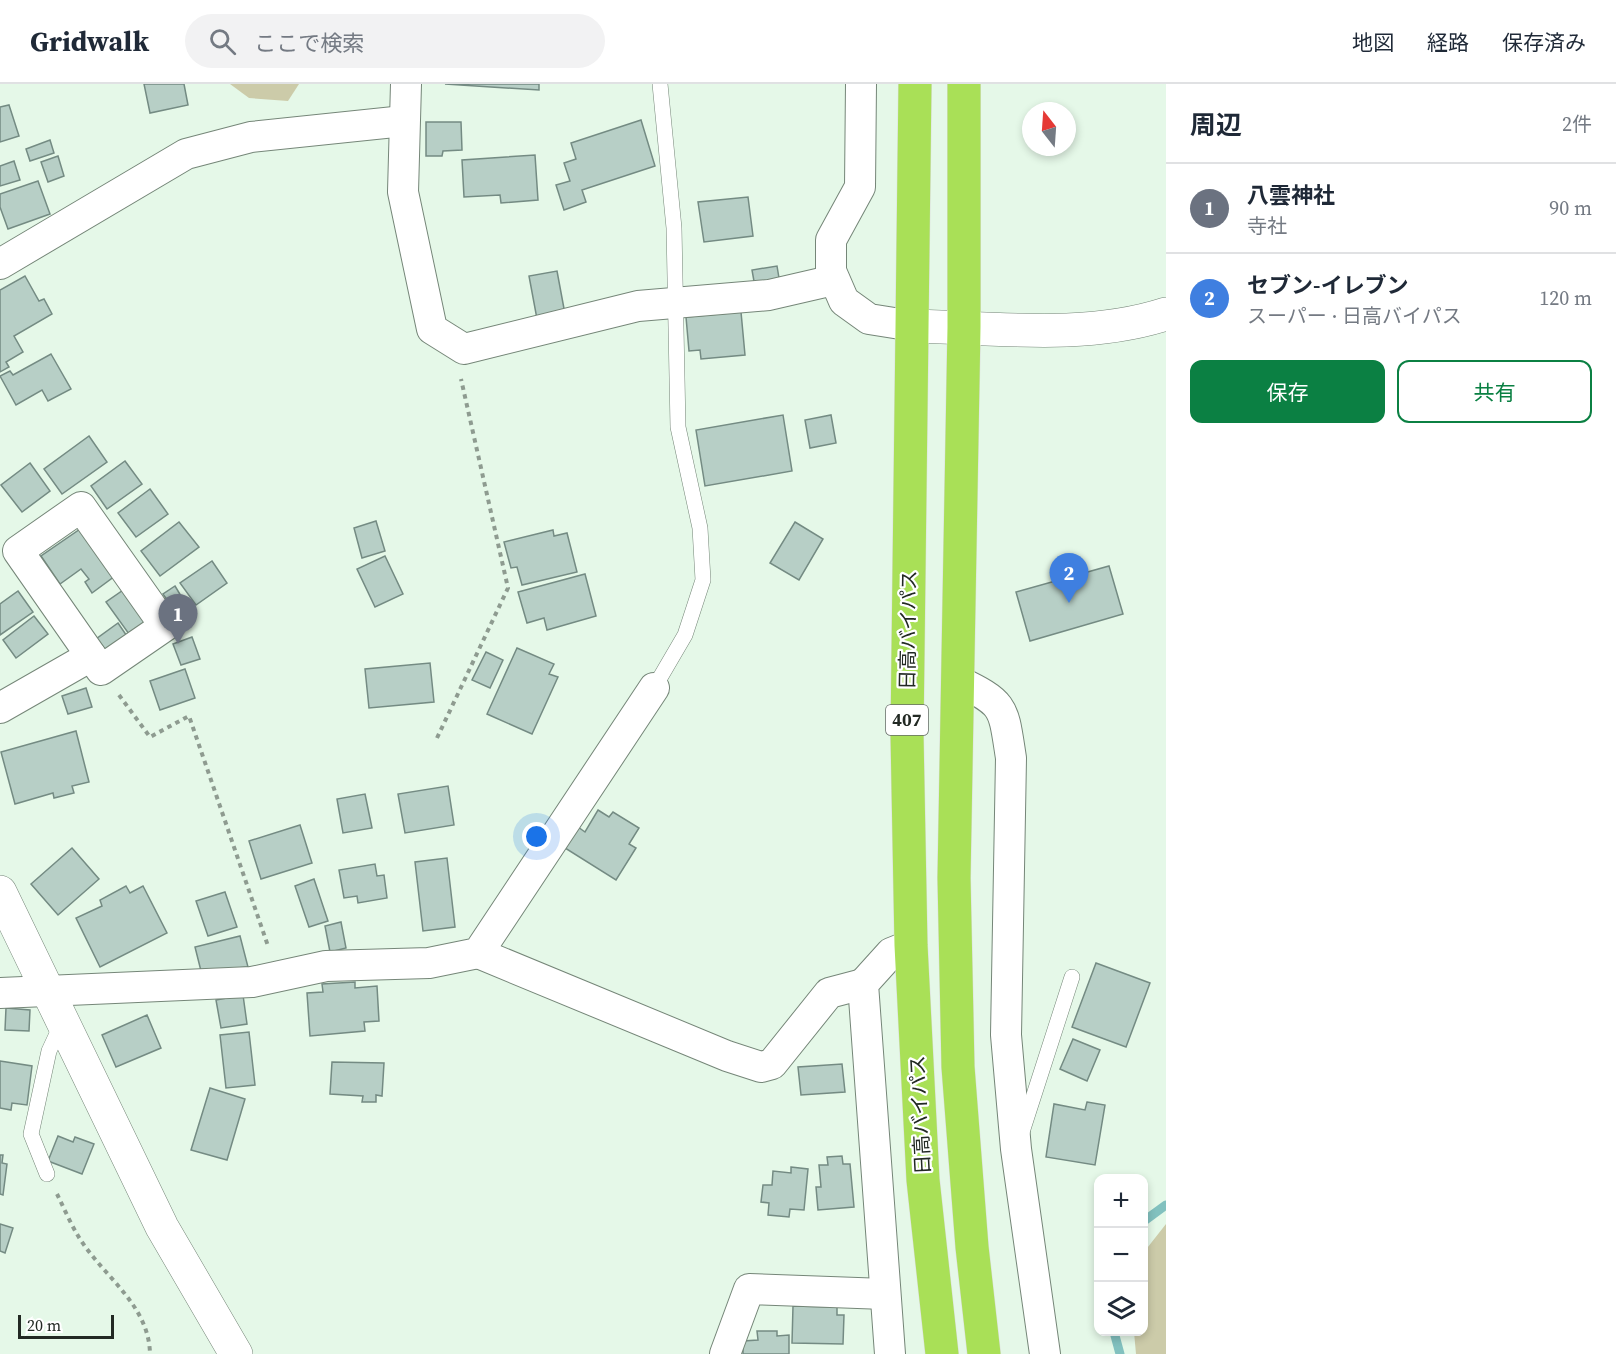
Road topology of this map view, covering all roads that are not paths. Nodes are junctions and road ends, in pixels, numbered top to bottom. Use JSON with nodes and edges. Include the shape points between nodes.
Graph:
{"nodes":[{"id":1,"x":406,"y":84,"type":"edge"},
{"id":2,"x":660,"y":84,"type":"edge"},
{"id":3,"x":861,"y":84,"type":"edge"},
{"id":4,"x":915,"y":84,"type":"edge"},
{"id":5,"x":964,"y":84,"type":"edge"},
{"id":6,"x":404,"y":121,"type":"junction"},
{"id":7,"x":0,"y":262,"type":"edge"},
{"id":8,"x":834,"y":280,"type":"junction"},
{"id":9,"x":674,"y":302,"type":"junction"},
{"id":10,"x":1166,"y":314,"type":"edge"},
{"id":11,"x":913,"y":326,"type":"junction"},
{"id":12,"x":964,"y":327,"type":"junction"},
{"id":13,"x":96,"y":663,"type":"junction"},
{"id":14,"x":958,"y":681,"type":"junction"},
{"id":15,"x":654,"y":688,"type":"joint"},
{"id":16,"x":0,"y":708,"type":"edge"},
{"id":17,"x":0,"y":892,"type":"edge"},
{"id":18,"x":911,"y":945,"type":"junction"},
{"id":19,"x":478,"y":953,"type":"junction"},
{"id":20,"x":1072,"y":977,"type":"dead end"},
{"id":21,"x":863,"y":984,"type":"junction"},
{"id":22,"x":0,"y":993,"type":"edge"},
{"id":23,"x":56,"y":1006,"type":"junction"},
{"id":24,"x":1016,"y":1149,"type":"junction"},
{"id":25,"x":47,"y":1174,"type":"road end"},
{"id":26,"x":885,"y":1294,"type":"junction"},
{"id":27,"x":236,"y":1354,"type":"edge"},
{"id":28,"x":725,"y":1354,"type":"edge"},
{"id":29,"x":890,"y":1354,"type":"edge"},
{"id":30,"x":942,"y":1354,"type":"edge"},
{"id":31,"x":984,"y":1354,"type":"edge"},
{"id":32,"x":1045,"y":1354,"type":"edge"}],
"edges":[{"from":1,"to":6,"type":"street"},
{"from":2,"to":9,"type":"lane","via":[[674,228]]},
{"from":3,"to":8,"type":"street","via":[[860,187],[831,240]]},
{"from":4,"to":11,"type":"highway","name":"日高バイパス","number":"407"},
{"from":5,"to":12,"type":"highway","name":"日高バイパス","number":"407"},
{"from":6,"to":7,"type":"street","via":[[251,137],[186,154]]},
{"from":6,"to":9,"type":"street","via":[[403,192],[432,329],[464,348],[638,306]]},
{"from":8,"to":9,"type":"street","via":[[770,295]]},
{"from":8,"to":11,"type":"street","via":[[844,301],[870,319]]},
{"from":9,"to":15,"type":"lane","via":[[678,427],[700,528],[703,580],[685,635]]},
{"from":10,"to":12,"type":"street","via":[[1142,322],[1081,330]]},
{"from":11,"to":12,"type":"street"},
{"from":11,"to":18,"type":"highway","name":"日高バイパス","number":"407","via":[[907,734]]},
{"from":12,"to":14,"type":"highway","name":"日高バイパス","number":"407"},
{"from":13,"to":13,"type":"street","via":[[165,626],[81,507],[18,551]]},
{"from":13,"to":16,"type":"street"},
{"from":14,"to":24,"type":"street","via":[[990,696],[1004,715],[1011,758],[1006,1035]]},
{"from":14,"to":31,"type":"highway","name":"日高バイパス","number":"407","via":[[954,878],[958,1067]]},
{"from":15,"to":19,"type":"street"},
{"from":17,"to":23,"type":"street"},
{"from":18,"to":21,"type":"street","via":[[891,953]]},
{"from":18,"to":30,"type":"highway","name":"日高バイパス","number":"407","via":[[923,1180]]},
{"from":19,"to":21,"type":"street","via":[[761,1067],[772,1064],[829,993]]},
{"from":19,"to":23,"type":"street","via":[[429,963],[326,966],[252,982]]},
{"from":20,"to":24,"type":"lane"},
{"from":21,"to":26,"type":"street"},
{"from":22,"to":23,"type":"street"},
{"from":23,"to":25,"type":"lane","via":[[31,1134]]},
{"from":23,"to":27,"type":"street","via":[[162,1227]]},
{"from":24,"to":32,"type":"street"},
{"from":26,"to":28,"type":"street","via":[[749,1289]]},
{"from":26,"to":29,"type":"street"}]}
